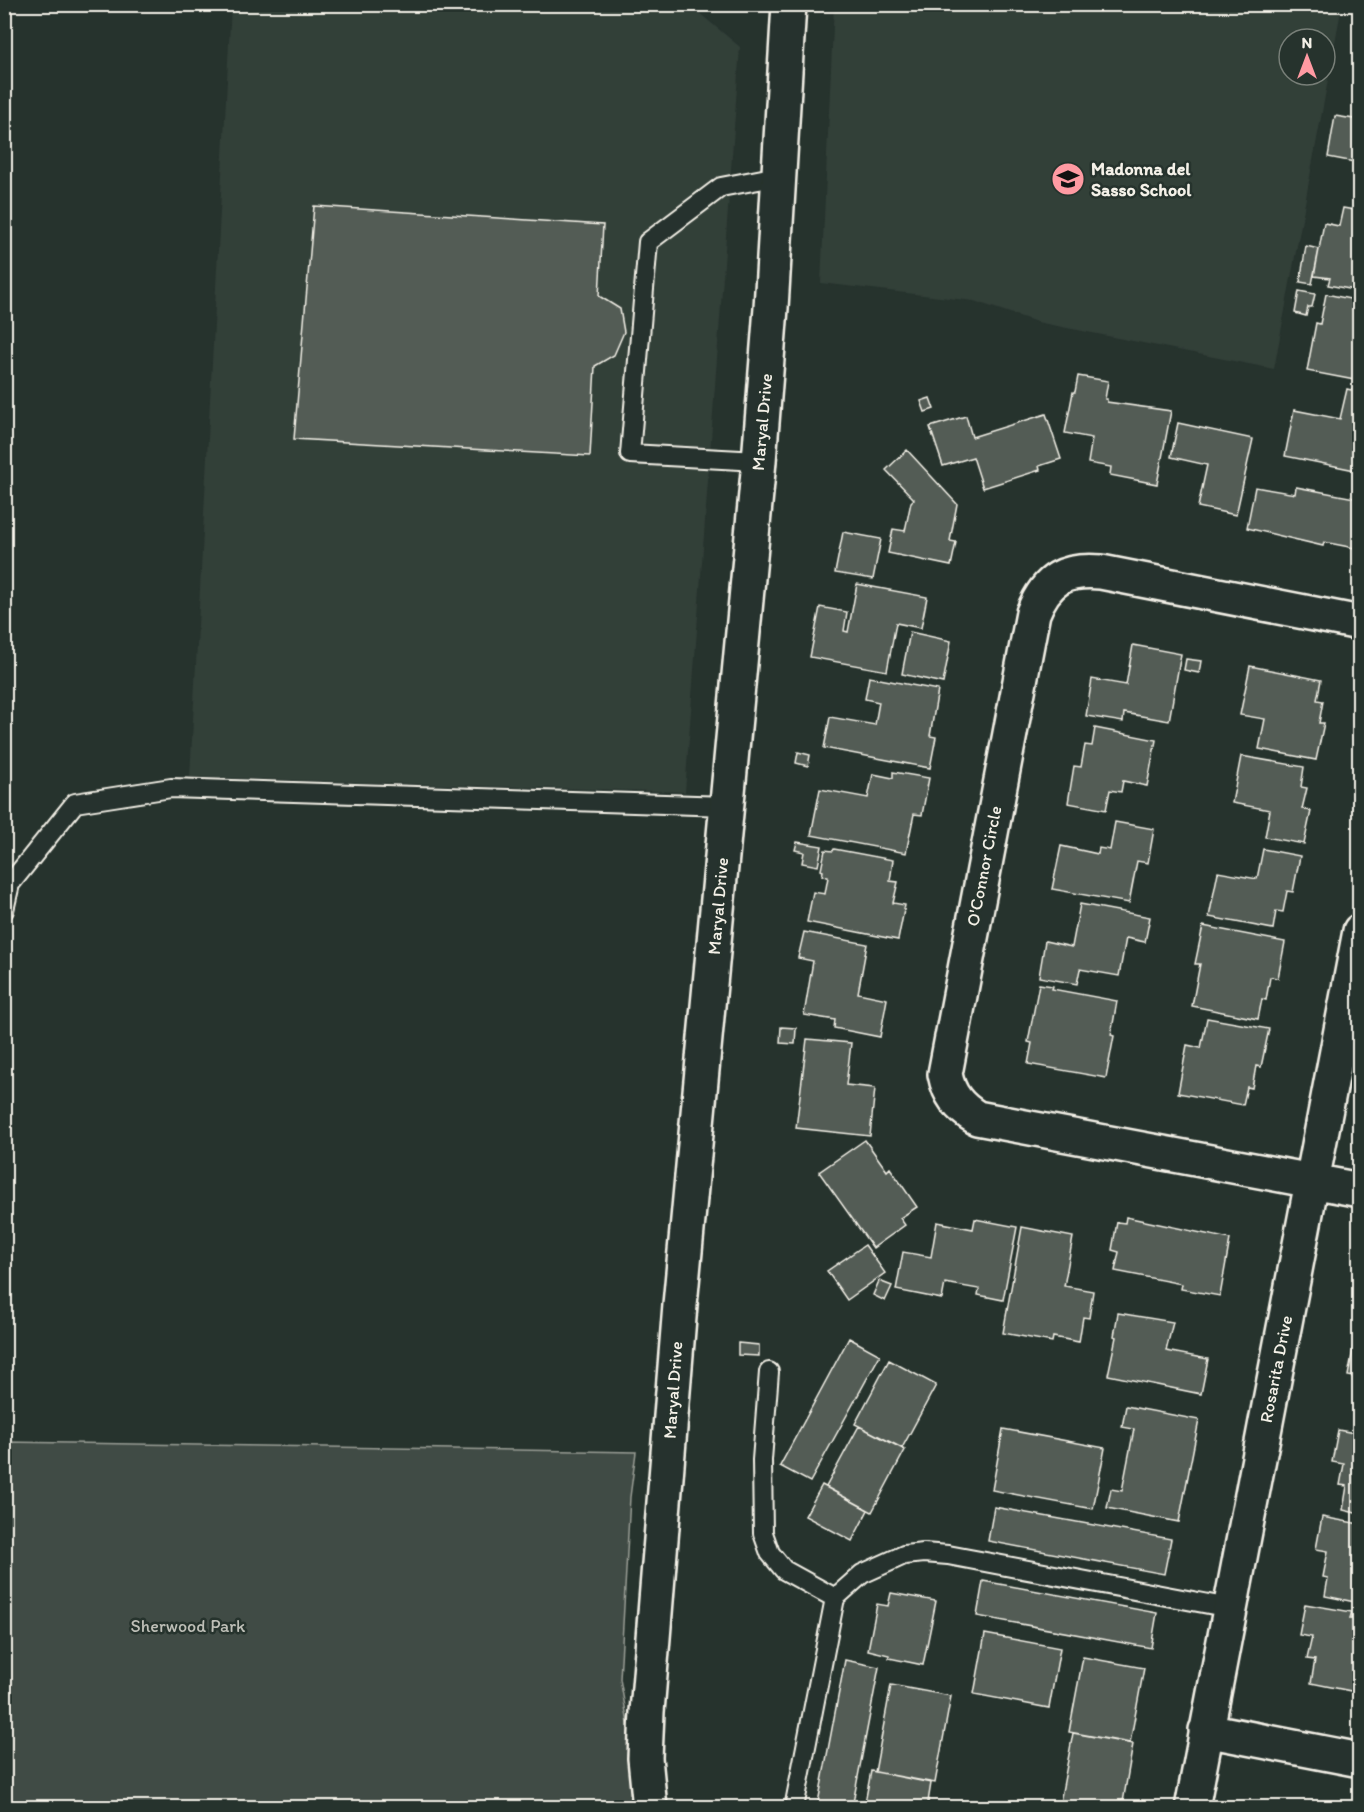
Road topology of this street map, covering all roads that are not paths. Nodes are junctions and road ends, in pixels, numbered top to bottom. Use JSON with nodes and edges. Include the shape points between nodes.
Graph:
{"nodes":[{"id":1,"x":789,"y":4,"type":"edge"},
{"id":2,"x":779,"y":177,"type":"junction"},
{"id":3,"x":759,"y":461,"type":"junction"},
{"id":4,"x":1359,"y":623,"type":"edge"},
{"id":5,"x":727,"y":806,"type":"junction"},
{"id":6,"x":4,"y":910,"type":"edge"},
{"id":7,"x":1359,"y":931,"type":"edge"},
{"id":8,"x":1311,"y":1180,"type":"junction"},
{"id":9,"x":1359,"y":1190,"type":"edge"},
{"id":10,"x":769,"y":1372,"type":"dead end"},
{"id":11,"x":835,"y":1598,"type":"junction"},
{"id":12,"x":1230,"y":1608,"type":"junction"},
{"id":13,"x":1206,"y":1730,"type":"junction"},
{"id":14,"x":1359,"y":1760,"type":"edge"},
{"id":15,"x":650,"y":1808,"type":"edge"},
{"id":16,"x":794,"y":1808,"type":"edge"},
{"id":17,"x":1192,"y":1808,"type":"edge"}],
"edges":[{"from":1,"to":2,"type":"street","name":"Maryal Drive"},
{"from":2,"to":3,"type":"street","name":"Maryal Drive"},
{"from":2,"to":3,"type":"lane","via":[[721,187],[648,242],[630,454]]},
{"from":3,"to":5,"type":"street","name":"Maryal Drive"},
{"from":4,"to":8,"type":"street","name":"O'Connor Circle","via":[[1101,572],[1073,572],[1045,591],[1033,613],[945,1074],[955,1100],[977,1118]]},
{"from":5,"to":6,"type":"lane","via":[[171,788],[75,803],[10,884]]},
{"from":5,"to":15,"type":"street","name":"Maryal Drive","via":[[647,1712],[645,1758]]},
{"from":7,"to":8,"type":"street","name":"Rosarita Drive"},
{"from":8,"to":9,"type":"street","name":"O'Connor Circle"},
{"from":8,"to":12,"type":"street","name":"Rosarita Drive"},
{"from":10,"to":11,"type":"lane","via":[[762,1460],[763,1533],[784,1570]]},
{"from":11,"to":12,"type":"lane","via":[[862,1574],[904,1555],[924,1553]]},
{"from":11,"to":16,"type":"lane"},
{"from":12,"to":13,"type":"street","name":"Rosarita Drive"},
{"from":13,"to":14,"type":"street"},
{"from":13,"to":17,"type":"street","name":"Rosarita Drive"}]}
